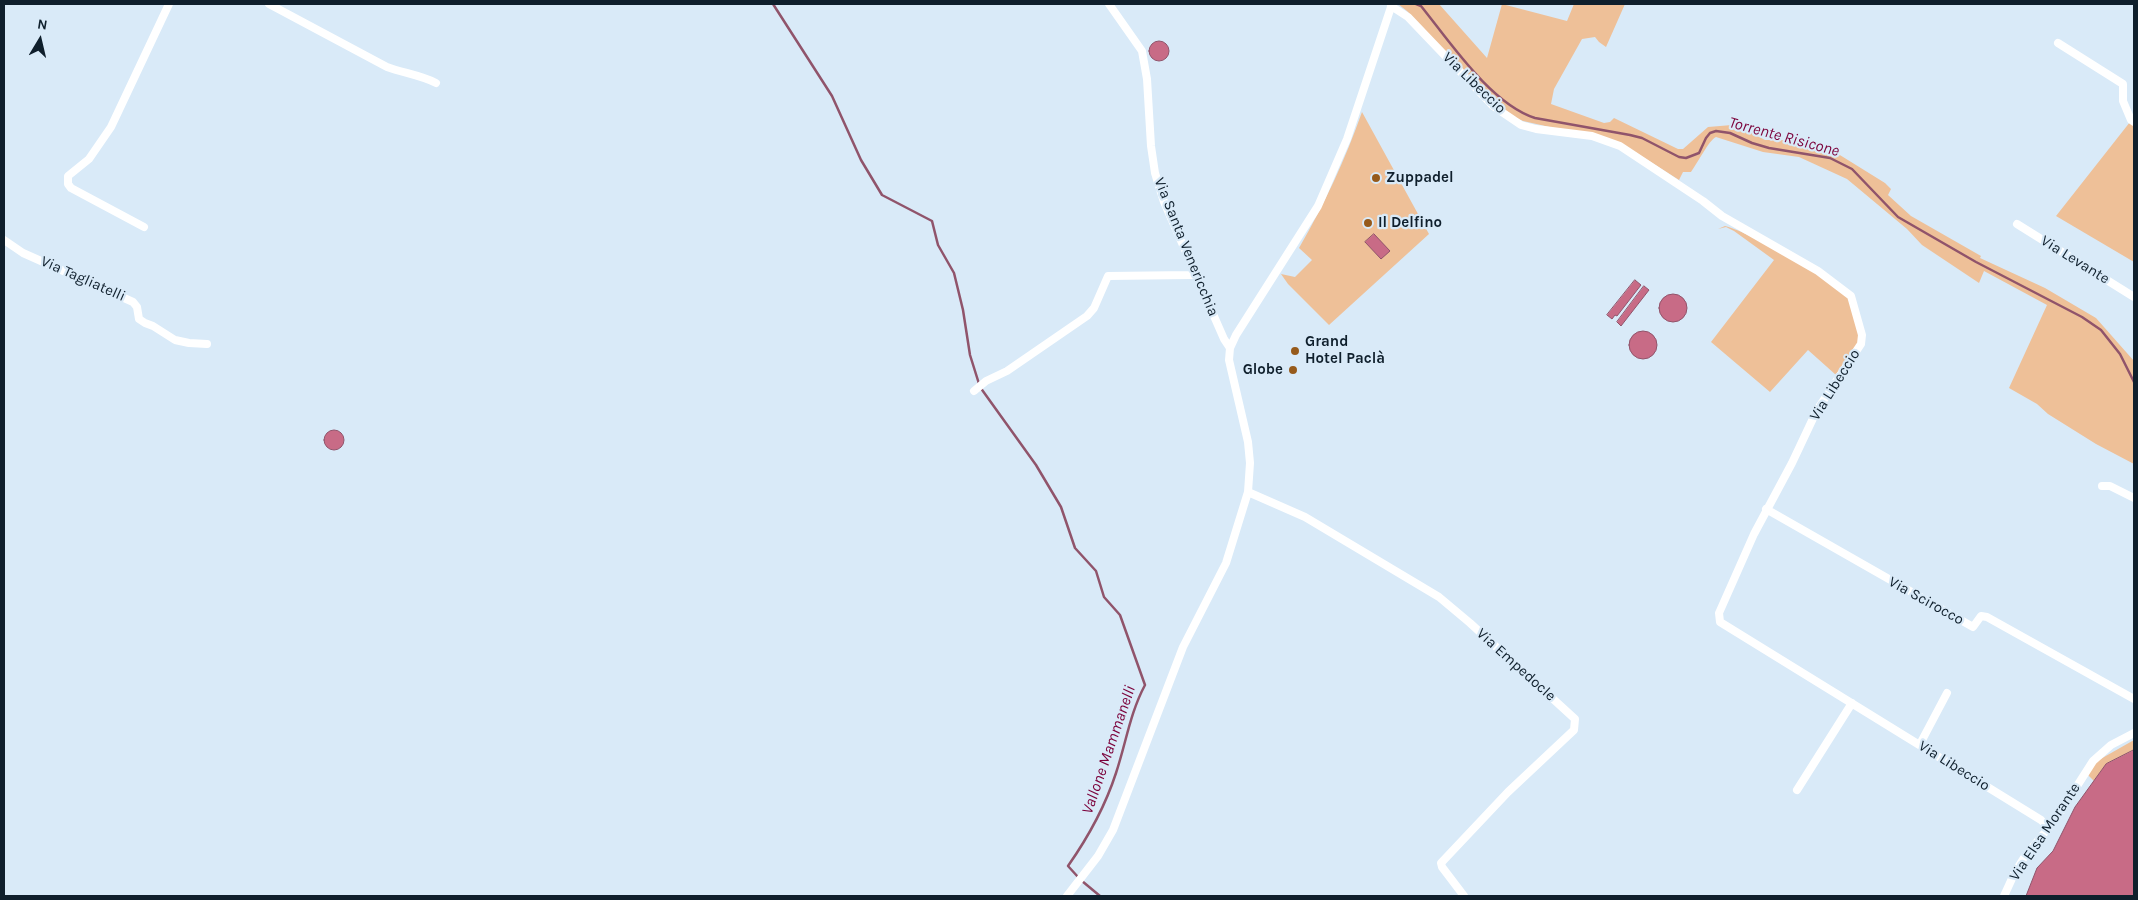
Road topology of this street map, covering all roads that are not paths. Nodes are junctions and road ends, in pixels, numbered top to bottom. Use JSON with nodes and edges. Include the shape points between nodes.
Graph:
{"nodes":[{"id":1,"x":169,"y":4,"type":"edge"},
{"id":2,"x":269,"y":4,"type":"edge"},
{"id":3,"x":1109,"y":4,"type":"edge"},
{"id":4,"x":1391,"y":5,"type":"edge"},
{"id":5,"x":2058,"y":43,"type":"dead end"},
{"id":6,"x":436,"y":83,"type":"dead end"},
{"id":7,"x":2134,"y":122,"type":"edge"},
{"id":8,"x":2016,"y":224,"type":"dead end"},
{"id":9,"x":144,"y":227,"type":"dead end"},
{"id":10,"x":4,"y":240,"type":"edge"},
{"id":11,"x":1197,"y":273,"type":"junction"},
{"id":12,"x":2134,"y":297,"type":"edge"},
{"id":13,"x":207,"y":344,"type":"dead end"},
{"id":14,"x":1230,"y":348,"type":"junction"},
{"id":15,"x":974,"y":391,"type":"dead end"},
{"id":16,"x":2102,"y":486,"type":"dead end"},
{"id":17,"x":1248,"y":492,"type":"junction"},
{"id":18,"x":2134,"y":498,"type":"edge"},
{"id":19,"x":1766,"y":509,"type":"junction"},
{"id":20,"x":1947,"y":693,"type":"dead end"},
{"id":21,"x":2134,"y":700,"type":"edge"},
{"id":22,"x":1852,"y":703,"type":"junction"},
{"id":23,"x":2134,"y":733,"type":"edge"},
{"id":24,"x":1920,"y":744,"type":"junction"},
{"id":25,"x":1798,"y":790,"type":"dead end"},
{"id":26,"x":2049,"y":828,"type":"junction"},
{"id":27,"x":1067,"y":896,"type":"edge"},
{"id":28,"x":1464,"y":896,"type":"edge"},
{"id":29,"x":2004,"y":896,"type":"edge"}],
"edges":[{"from":1,"to":9,"type":"street","via":[[111,127],[89,159],[68,176],[71,188]]},
{"from":2,"to":6,"type":"street","via":[[387,67]]},
{"from":3,"to":11,"type":"street","name":"Via Santa Venericchia","via":[[1142,51],[1155,173],[1164,202]]},
{"from":4,"to":14,"type":"street","via":[[1348,139],[1318,206]]},
{"from":4,"to":19,"type":"street","name":"Via Libeccio","via":[[1408,18],[1493,106],[1510,118],[1536,129],[1592,136],[1620,146],[1722,216],[1818,270],[1851,296],[1862,335],[1861,344],[1817,410],[1792,464]]},
{"from":5,"to":7,"type":"street","via":[[2123,84],[2123,101]]},
{"from":8,"to":12,"type":"street","name":"Via Levante"},
{"from":10,"to":13,"type":"street","name":"Via Tagliatelli","via":[[23,253],[133,302],[139,319],[175,340]]},
{"from":11,"to":14,"type":"street","name":"Via Santa Venericchia"},
{"from":11,"to":15,"type":"street","via":[[1108,276],[1087,316]]},
{"from":14,"to":17,"type":"street","via":[[1229,360],[1248,442]]},
{"from":16,"to":18,"type":"street","via":[[2110,486]]},
{"from":17,"to":27,"type":"street","via":[[1226,564],[1183,647],[1113,830],[1098,856]]},
{"from":17,"to":28,"type":"street","name":"Via Empedocle","via":[[1305,517],[1439,597],[1574,719],[1574,730],[1508,792],[1441,863]]},
{"from":19,"to":21,"type":"street","name":"Via Scirocco","via":[[1973,627],[1978,618],[1987,617]]},
{"from":19,"to":22,"type":"street","name":"Via Libeccio","via":[[1719,613],[1720,622]]},
{"from":20,"to":24,"type":"street"},
{"from":22,"to":24,"type":"street","name":"Via Libeccio"},
{"from":22,"to":25,"type":"street"},
{"from":23,"to":26,"type":"street","name":"Via Elsa Morante","via":[[2100,754]]},
{"from":24,"to":26,"type":"street","name":"Via Libeccio"},
{"from":26,"to":29,"type":"street","name":"Via Elsa Morante","via":[[2020,864]]}]}
